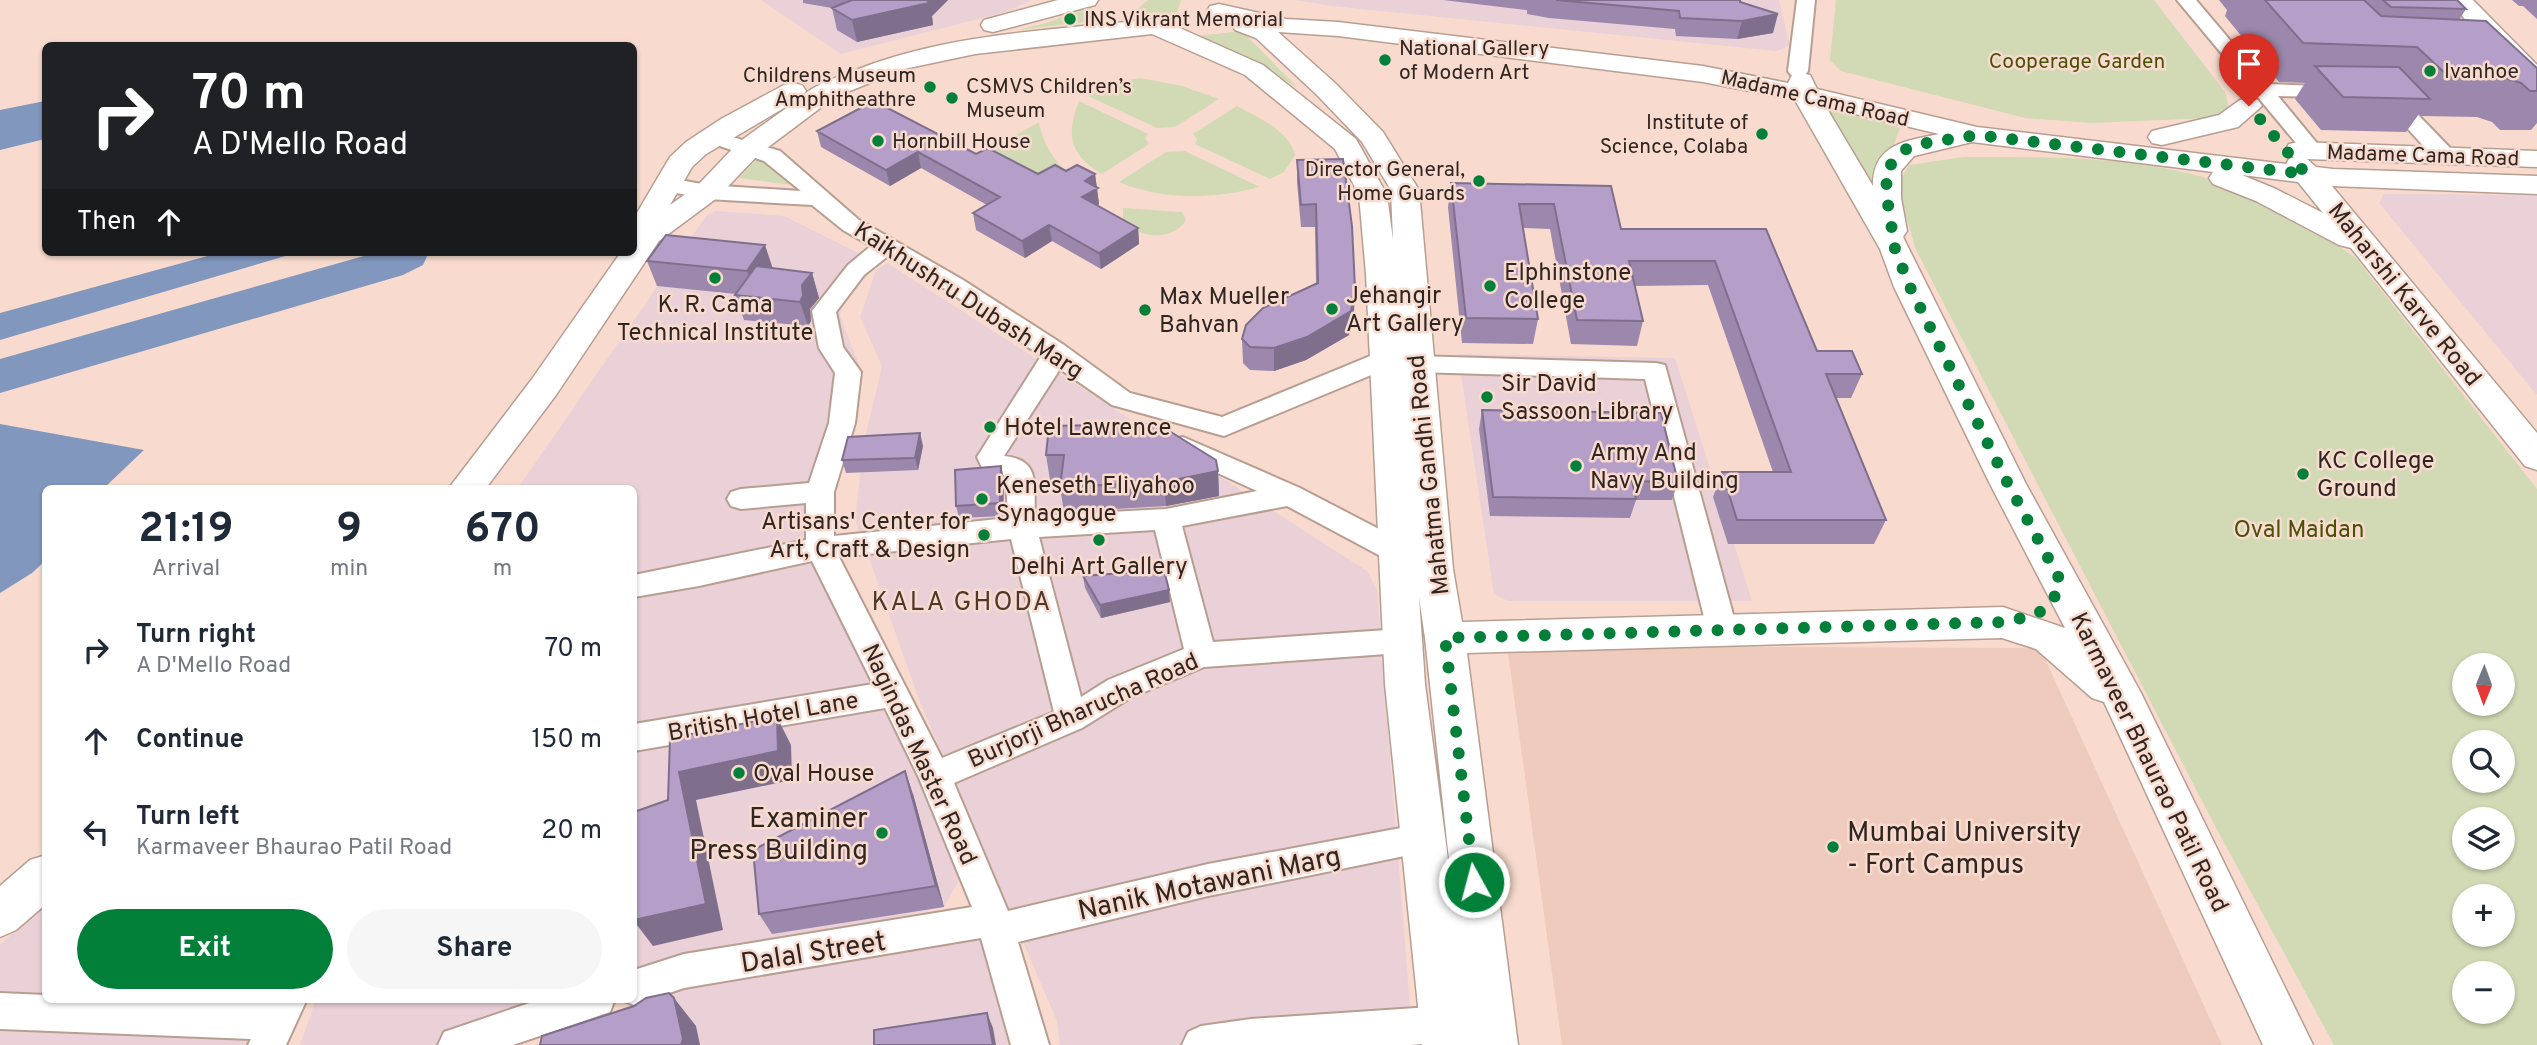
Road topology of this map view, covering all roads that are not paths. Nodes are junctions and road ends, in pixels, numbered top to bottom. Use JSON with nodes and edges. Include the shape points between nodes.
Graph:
{"nodes":[{"id":1,"x":1086,"y":0,"type":"edge"},
{"id":2,"x":1100,"y":0,"type":"edge"},
{"id":3,"x":1807,"y":0,"type":"edge"},
{"id":4,"x":2168,"y":0,"type":"edge"},
{"id":5,"x":2186,"y":0,"type":"edge"},
{"id":6,"x":1223,"y":7,"type":"edge"},
{"id":7,"x":2455,"y":8,"type":"edge"},
{"id":8,"x":1155,"y":26,"type":"junction"},
{"id":9,"x":1338,"y":29,"type":"junction"},
{"id":10,"x":1065,"y":34,"type":"junction"},
{"id":11,"x":971,"y":39,"type":"junction"},
{"id":12,"x":2498,"y":52,"type":"junction"},
{"id":13,"x":1282,"y":73,"type":"junction"},
{"id":14,"x":2537,"y":80,"type":"edge"},
{"id":15,"x":1802,"y":82,"type":"junction"},
{"id":16,"x":2255,"y":98,"type":"junction"},
{"id":17,"x":2537,"y":104,"type":"edge"},
{"id":18,"x":1977,"y":135,"type":"junction"},
{"id":19,"x":715,"y":138,"type":"junction"},
{"id":20,"x":2157,"y":147,"type":"junction"},
{"id":21,"x":749,"y":148,"type":"junction"},
{"id":22,"x":2445,"y":156,"type":"junction"},
{"id":23,"x":2537,"y":159,"type":"edge"},
{"id":24,"x":2310,"y":163,"type":"junction"},
{"id":25,"x":669,"y":185,"type":"junction"},
{"id":26,"x":2537,"y":186,"type":"edge"},
{"id":27,"x":707,"y":192,"type":"junction"},
{"id":28,"x":818,"y":199,"type":"junction"},
{"id":29,"x":648,"y":235,"type":"junction"},
{"id":30,"x":885,"y":247,"type":"junction"},
{"id":31,"x":1895,"y":249,"type":"junction"},
{"id":32,"x":637,"y":251,"type":"edge"},
{"id":33,"x":2372,"y":252,"type":"junction"},
{"id":34,"x":634,"y":256,"type":"edge"},
{"id":35,"x":1055,"y":351,"type":"junction"},
{"id":36,"x":1400,"y":362,"type":"junction"},
{"id":37,"x":1121,"y":399,"type":"junction"},
{"id":38,"x":1224,"y":427,"type":"junction"},
{"id":39,"x":2537,"y":432,"type":"edge"},
{"id":40,"x":1194,"y":453,"type":"junction"},
{"id":41,"x":2537,"y":457,"type":"edge"},
{"id":42,"x":469,"y":485,"type":"edge"},
{"id":43,"x":820,"y":492,"type":"junction"},
{"id":44,"x":1290,"y":495,"type":"junction"},
{"id":45,"x":741,"y":499,"type":"dead end"},
{"id":46,"x":1166,"y":519,"type":"junction"},
{"id":47,"x":1022,"y":527,"type":"junction"},
{"id":48,"x":820,"y":548,"type":"junction"},
{"id":49,"x":1395,"y":553,"type":"junction"},
{"id":50,"x":2061,"y":582,"type":"junction"},
{"id":51,"x":637,"y":585,"type":"edge"},
{"id":52,"x":1399,"y":599,"type":"junction"},
{"id":53,"x":1439,"y":601,"type":"junction"},
{"id":54,"x":2003,"y":622,"type":"junction"},
{"id":55,"x":1722,"y":629,"type":"junction"},
{"id":56,"x":1403,"y":653,"type":"junction"},
{"id":57,"x":1201,"y":655,"type":"junction"},
{"id":58,"x":892,"y":694,"type":"junction"},
{"id":59,"x":2126,"y":705,"type":"junction"},
{"id":60,"x":1071,"y":719,"type":"junction"},
{"id":61,"x":637,"y":737,"type":"edge"},
{"id":62,"x":935,"y":776,"type":"junction"},
{"id":63,"x":1422,"y":839,"type":"junction"},
{"id":64,"x":42,"y":878,"type":"edge"},
{"id":65,"x":0,"y":915,"type":"edge"},
{"id":66,"x":995,"y":925,"type":"junction"},
{"id":67,"x":637,"y":986,"type":"edge"},
{"id":68,"x":585,"y":1003,"type":"edge"},
{"id":69,"x":0,"y":1011,"type":"edge"},
{"id":70,"x":278,"y":1022,"type":"edge"},
{"id":71,"x":1447,"y":1034,"type":"edge"},
{"id":72,"x":457,"y":1045,"type":"edge"},
{"id":73,"x":1030,"y":1045,"type":"edge"},
{"id":74,"x":1201,"y":1045,"type":"edge"},
{"id":75,"x":1493,"y":1045,"type":"edge"},
{"id":76,"x":2288,"y":1045,"type":"edge"}],
"edges":[{"from":1,"to":11,"type":"main road"},
{"from":2,"to":8,"type":"main road","via":[[1114,16]]},
{"from":3,"to":15,"type":"street"},
{"from":4,"to":16,"type":"street","name":"Maharshi Karve Road"},
{"from":5,"to":16,"type":"street","name":"Maharshi Karve Road"},
{"from":6,"to":8,"type":"main road","via":[[1177,25]]},
{"from":6,"to":9,"type":"main road","name":"Madame Cama Road","via":[[1286,26]]},
{"from":6,"to":13,"type":"main road","via":[[1265,33]]},
{"from":6,"to":15,"type":"main road","name":"Madame Cama Road","via":[[1703,54]]},
{"from":7,"to":12,"type":"main road"},
{"from":8,"to":10,"type":"main road"},
{"from":8,"to":13,"type":"main road","via":[[1254,70]]},
{"from":9,"to":13,"type":"main road","via":[[1308,47]]},
{"from":9,"to":15,"type":"main road","name":"Madame Cama Road"},
{"from":10,"to":11,"type":"main road"},
{"from":10,"to":13,"type":"main road","via":[[1095,44]]},
{"from":11,"to":19,"type":"main road","via":[[874,56],[820,77]]},
{"from":11,"to":21,"type":"main road","via":[[826,91]]},
{"from":12,"to":14,"type":"main road"},
{"from":12,"to":17,"type":"main road"},
{"from":13,"to":36,"type":"main road","via":[[1346,145],[1373,195],[1381,274]]},
{"from":15,"to":18,"type":"main road","name":"Madame Cama Road"},
{"from":15,"to":20,"type":"main road","name":"Madame Cama Road"},
{"from":15,"to":31,"type":"main road","name":"Karmaveer Bhaurao Patil Road"},
{"from":16,"to":20,"type":"main road","via":[[2228,121]]},
{"from":16,"to":22,"type":"street","via":[[2359,91],[2388,95]]},
{"from":16,"to":24,"type":"street","name":"Maharshi Karve Road"},
{"from":18,"to":20,"type":"main road","name":"Madame Cama Road"},
{"from":18,"to":31,"type":"main road","via":[[1904,150],[1886,170]]},
{"from":19,"to":21,"type":"street","name":"Kaikhushru Dubash Marg"},
{"from":19,"to":25,"type":"main road","via":[[680,163]]},
{"from":20,"to":24,"type":"main road","name":"Madame Cama Road"},
{"from":20,"to":33,"type":"main road","via":[[2266,195]]},
{"from":21,"to":27,"type":"main road"},
{"from":21,"to":28,"type":"street","name":"Kaikhushru Dubash Marg","via":[[772,156]]},
{"from":22,"to":23,"type":"main road","name":"Madame Cama Road"},
{"from":22,"to":24,"type":"main road","name":"Madame Cama Road"},
{"from":24,"to":26,"type":"main road","name":"Madame Cama Road"},
{"from":24,"to":33,"type":"main road","name":"Maharshi Karve Road"},
{"from":24,"to":39,"type":"main road","name":"Maharshi Karve Road"},
{"from":25,"to":27,"type":"street"},
{"from":25,"to":29,"type":"main road","via":[[646,222]]},
{"from":27,"to":28,"type":"street"},
{"from":27,"to":29,"type":"main road"},
{"from":28,"to":30,"type":"street","name":"Kaikhushru Dubash Marg"},
{"from":29,"to":32,"type":"main road"},
{"from":30,"to":35,"type":"street","name":"Kaikhushru Dubash Marg","via":[[955,285]]},
{"from":30,"to":43,"type":"street","via":[[856,270],[824,311],[831,348],[848,372],[842,424]]},
{"from":31,"to":50,"type":"main road","name":"Karmaveer Bhaurao Patil Road","via":[[1910,287]]},
{"from":33,"to":41,"type":"main road","name":"Maharshi Karve Road"},
{"from":34,"to":42,"type":"main road","via":[[544,387]]},
{"from":35,"to":37,"type":"street","name":"Kaikhushru Dubash Marg"},
{"from":35,"to":47,"type":"street","via":[[990,457],[994,465],[1019,470]]},
{"from":36,"to":38,"type":"street"},
{"from":36,"to":49,"type":"main road"},
{"from":36,"to":53,"type":"main road","name":"Mahatma Gandhi Road"},
{"from":36,"to":55,"type":"street","via":[[1656,371]]},
{"from":37,"to":38,"type":"street","name":"Kaikhushru Dubash Marg"},
{"from":37,"to":40,"type":"street","name":"Kaikhushru Dubash Marg","via":[[1130,416]]},
{"from":38,"to":40,"type":"street"},
{"from":40,"to":44,"type":"street","name":"Kaikhushru Dubash Marg"},
{"from":43,"to":45,"type":"street"},
{"from":43,"to":48,"type":"street"},
{"from":44,"to":46,"type":"street"},
{"from":44,"to":49,"type":"street","name":"Kaikhushru Dubash Marg"},
{"from":46,"to":47,"type":"street"},
{"from":46,"to":57,"type":"street"},
{"from":47,"to":48,"type":"street"},
{"from":47,"to":60,"type":"street"},
{"from":48,"to":51,"type":"street"},
{"from":48,"to":58,"type":"street","name":"Nagindas Master Road"},
{"from":49,"to":52,"type":"main road"},
{"from":49,"to":53,"type":"street","name":"Kaikhushru Dubash Marg"},
{"from":50,"to":54,"type":"main road","via":[[2042,614]]},
{"from":50,"to":59,"type":"main road","name":"Karmaveer Bhaurao Patil Road"},
{"from":52,"to":53,"type":"main road"},
{"from":52,"to":56,"type":"main road"},
{"from":53,"to":55,"type":"main road"},
{"from":53,"to":56,"type":"main road"},
{"from":53,"to":75,"type":"main road","name":"Mahatma Gandhi Road"},
{"from":54,"to":55,"type":"main road"},
{"from":54,"to":59,"type":"main road","via":[[2050,638]]},
{"from":56,"to":57,"type":"street","name":"Burjorji Bharucha Road"},
{"from":56,"to":63,"type":"main road"},
{"from":57,"to":60,"type":"street","name":"Burjorji Bharucha Road","via":[[1119,689]]},
{"from":58,"to":61,"type":"street","name":"British Hotel Lane"},
{"from":58,"to":62,"type":"street","name":"Nagindas Master Road"},
{"from":59,"to":76,"type":"main road","name":"Karmaveer Bhaurao Patil Road"},
{"from":60,"to":62,"type":"street","name":"Burjorji Bharucha Road"},
{"from":62,"to":66,"type":"street","name":"Nagindas Master Road"},
{"from":63,"to":66,"type":"street","name":"Nanik Motawani Marg","via":[[1277,864]]},
{"from":63,"to":71,"type":"main road"},
{"from":64,"to":65,"type":"main road"},
{"from":66,"to":67,"type":"street","name":"Dalal Street","via":[[684,971]]},
{"from":66,"to":73,"type":"street","name":"Nagindas Master Road"},
{"from":68,"to":72,"type":"street"},
{"from":69,"to":70,"type":"street"},
{"from":71,"to":74,"type":"street","via":[[1251,1038]]}]}
